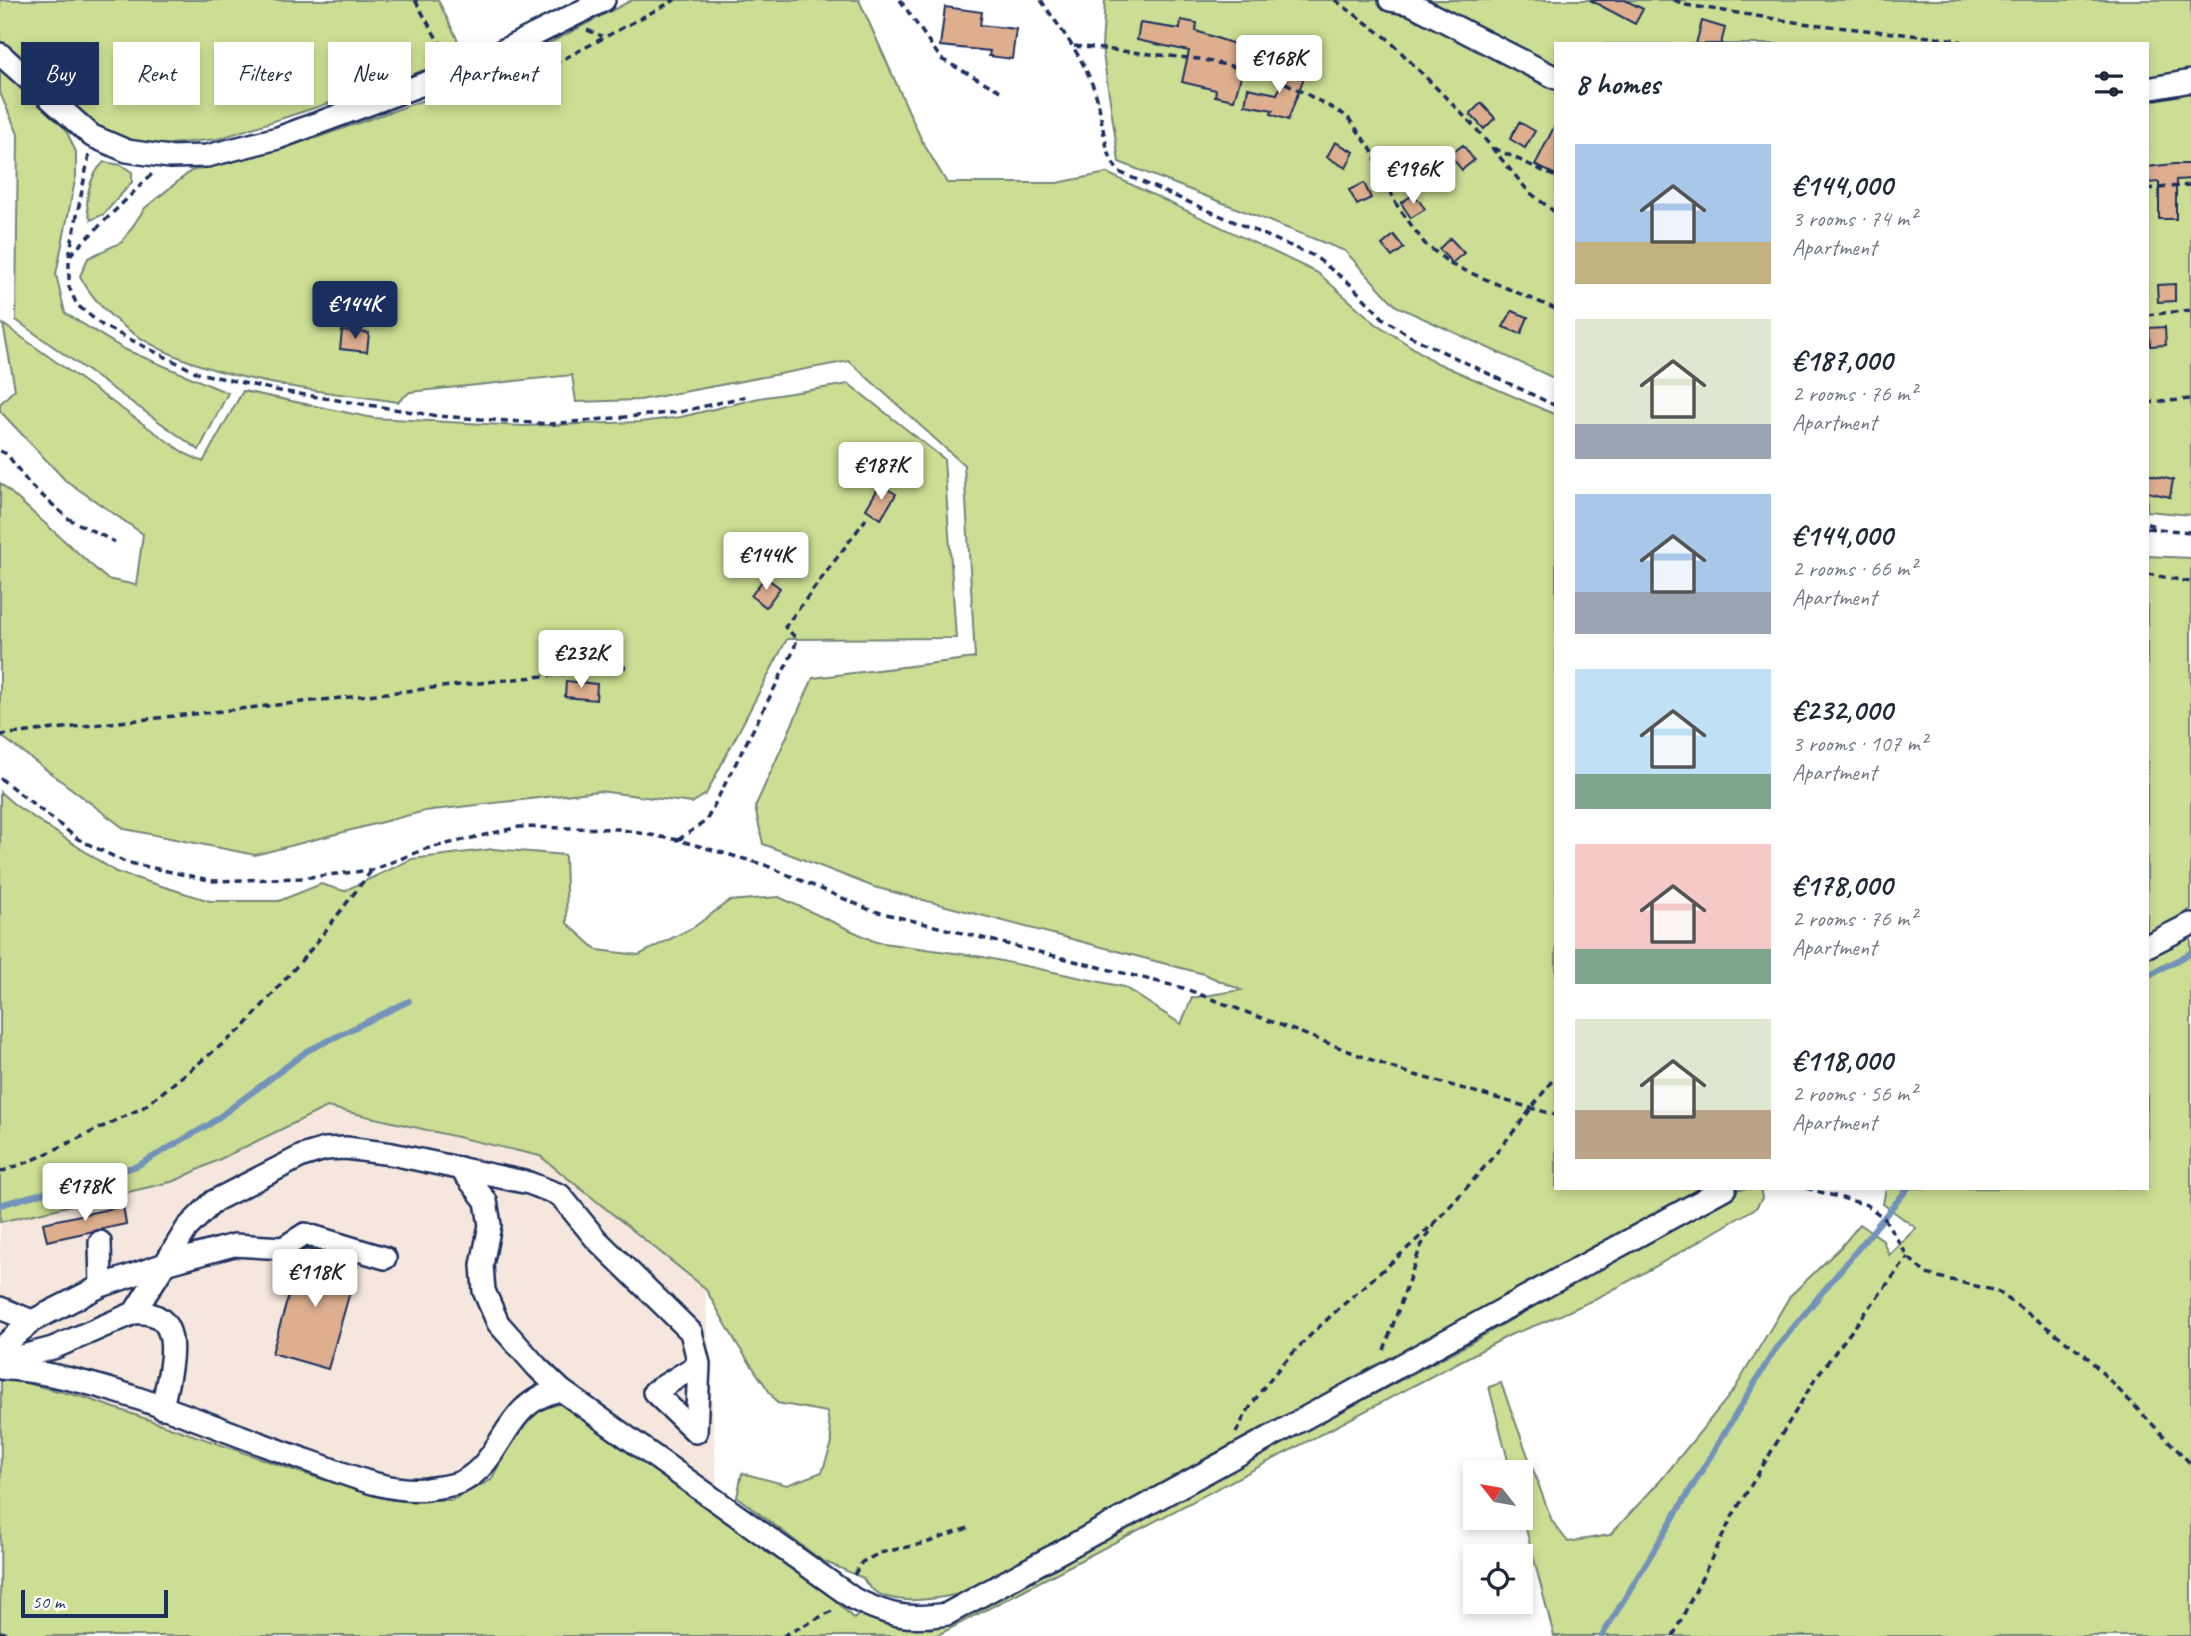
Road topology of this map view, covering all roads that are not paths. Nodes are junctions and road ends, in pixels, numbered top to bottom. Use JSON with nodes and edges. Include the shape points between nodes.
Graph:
{"nodes":[{"id":1,"x":604,"y":0,"type":"edge"},
{"id":2,"x":1390,"y":0,"type":"edge"},
{"id":3,"x":569,"y":8,"type":"edge"},
{"id":4,"x":0,"y":54,"type":"edge"},
{"id":5,"x":1554,"y":77,"type":"edge"},
{"id":6,"x":2191,"y":81,"type":"edge"},
{"id":7,"x":2149,"y":89,"type":"edge"},
{"id":8,"x":2191,"y":924,"type":"edge"},
{"id":9,"x":2149,"y":945,"type":"edge"},
{"id":10,"x":460,"y":1168,"type":"junction"},
{"id":11,"x":1721,"y":1190,"type":"edge"},
{"id":12,"x":100,"y":1242,"type":"dead end"},
{"id":13,"x":385,"y":1258,"type":"dead end"},
{"id":14,"x":165,"y":1264,"type":"junction"},
{"id":15,"x":101,"y":1286,"type":"junction"},
{"id":16,"x":0,"y":1308,"type":"edge"},
{"id":17,"x":134,"y":1313,"type":"junction"},
{"id":18,"x":32,"y":1321,"type":"junction"},
{"id":19,"x":0,"y":1349,"type":"edge"},
{"id":20,"x":0,"y":1362,"type":"edge"},
{"id":21,"x":699,"y":1364,"type":"dead end"},
{"id":22,"x":0,"y":1368,"type":"edge"},
{"id":23,"x":561,"y":1390,"type":"junction"},
{"id":24,"x":162,"y":1408,"type":"junction"}],
"edges":[{"from":1,"to":3,"type":"street"},
{"from":2,"to":5,"type":"street","via":[[1411,4]]},
{"from":3,"to":4,"type":"street","via":[[469,67],[278,138],[207,156],[127,151],[92,136]]},
{"from":6,"to":7,"type":"street"},
{"from":8,"to":9,"type":"street"},
{"from":10,"to":14,"type":"street","via":[[346,1148],[302,1156],[214,1200],[187,1228]]},
{"from":10,"to":21,"type":"street","via":[[529,1183],[560,1195],[596,1239],[691,1332]]},
{"from":10,"to":23,"type":"street","via":[[486,1201],[490,1226],[482,1265],[484,1291],[498,1322]]},
{"from":11,"to":23,"type":"street","via":[[947,1614],[896,1617],[849,1595]]},
{"from":12,"to":15,"type":"street"},
{"from":13,"to":14,"type":"street","via":[[305,1234],[283,1248],[234,1245]]},
{"from":14,"to":15,"type":"street"},
{"from":14,"to":17,"type":"street"},
{"from":15,"to":18,"type":"street"},
{"from":16,"to":18,"type":"street"},
{"from":17,"to":20,"type":"street","via":[[53,1348]]},
{"from":17,"to":24,"type":"street","via":[[159,1318],[170,1331],[173,1350]]},
{"from":18,"to":19,"type":"street"},
{"from":22,"to":24,"type":"street","via":[[39,1371]]},
{"from":23,"to":24,"type":"street","via":[[541,1394],[527,1404],[486,1460],[463,1482],[425,1489],[390,1488]]}]}
